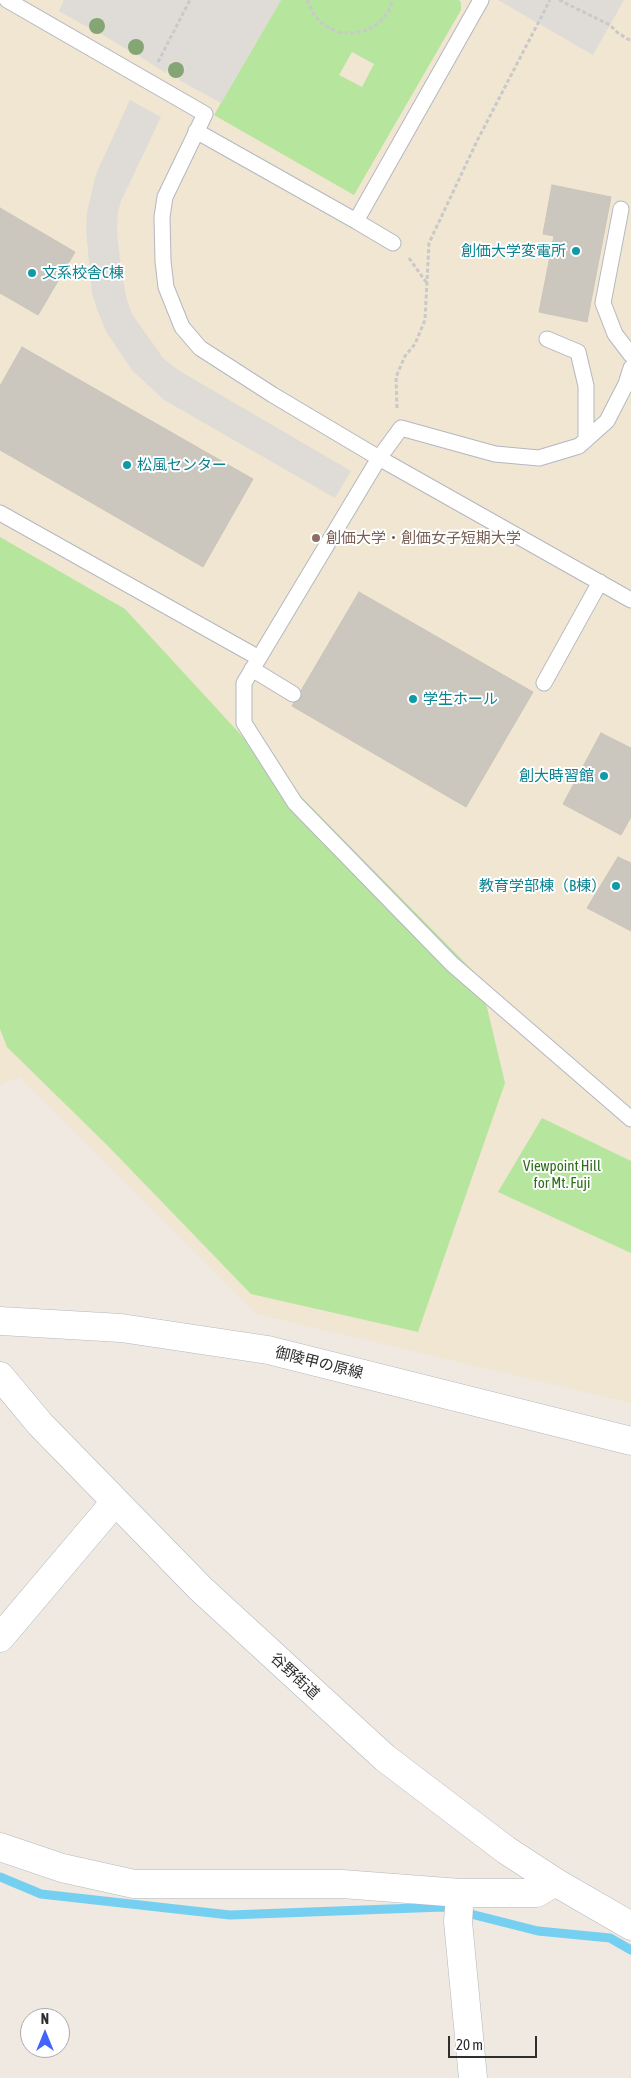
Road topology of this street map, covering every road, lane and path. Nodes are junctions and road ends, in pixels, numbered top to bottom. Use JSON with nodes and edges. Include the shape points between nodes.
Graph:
{"nodes":[{"id":1,"x":7,"y":0,"type":"edge"},
{"id":2,"x":307,"y":0,"type":"edge"},
{"id":3,"x":393,"y":0,"type":"edge"},
{"id":4,"x":481,"y":0,"type":"edge"},
{"id":5,"x":550,"y":0,"type":"edge"},
{"id":6,"x":559,"y":0,"type":"edge"},
{"id":7,"x":188,"y":1,"type":"edge"},
{"id":8,"x":631,"y":41,"type":"edge"},
{"id":9,"x":151,"y":84,"type":"junction"},
{"id":10,"x":196,"y":131,"type":"junction"},
{"id":11,"x":621,"y":209,"type":"dead end"},
{"id":12,"x":356,"y":221,"type":"junction"},
{"id":13,"x":393,"y":243,"type":"joint"},
{"id":14,"x":426,"y":282,"type":"junction"},
{"id":15,"x":547,"y":339,"type":"dead end"},
{"id":16,"x":631,"y":356,"type":"edge"},
{"id":17,"x":631,"y":368,"type":"edge"},
{"id":18,"x":401,"y":428,"type":"junction"},
{"id":19,"x":586,"y":440,"type":"junction"},
{"id":20,"x":379,"y":458,"type":"junction"},
{"id":21,"x":0,"y":513,"type":"edge"},
{"id":22,"x":600,"y":582,"type":"junction"},
{"id":23,"x":631,"y":600,"type":"edge"},
{"id":24,"x":255,"y":663,"type":"junction"},
{"id":25,"x":544,"y":683,"type":"dead end"},
{"id":26,"x":293,"y":694,"type":"dead end"},
{"id":27,"x":631,"y":1119,"type":"edge"},
{"id":28,"x":0,"y":1321,"type":"edge"},
{"id":29,"x":0,"y":1376,"type":"edge"},
{"id":30,"x":631,"y":1441,"type":"edge"},
{"id":31,"x":115,"y":1502,"type":"junction"},
{"id":32,"x":0,"y":1638,"type":"edge"},
{"id":33,"x":0,"y":1847,"type":"edge"},
{"id":34,"x":555,"y":1882,"type":"junction"},
{"id":35,"x":459,"y":1905,"type":"junction"},
{"id":36,"x":631,"y":1926,"type":"edge"},
{"id":37,"x":473,"y":2078,"type":"edge"}],
"edges":[{"from":1,"to":9,"type":"lane"},
{"from":2,"to":3,"type":"path","via":[[314,15],[325,26],[338,32],[353,33],[368,30],[380,22]]},
{"from":4,"to":12,"type":"lane"},
{"from":5,"to":14,"type":"path","via":[[438,222],[429,243]]},
{"from":6,"to":8,"type":"path","via":[[610,25]]},
{"from":7,"to":9,"type":"path","via":[[156,66]]},
{"from":9,"to":10,"type":"lane","via":[[205,114]]},
{"from":10,"to":12,"type":"lane"},
{"from":10,"to":20,"type":"lane","via":[[166,197],[162,217],[166,287],[182,327],[200,348]]},
{"from":11,"to":16,"type":"lane","via":[[603,303],[615,334]]},
{"from":12,"to":13,"type":"lane"},
{"from":13,"to":14,"type":"path","via":[[404,252]]},
{"from":14,"to":18,"type":"path","via":[[425,320],[396,377]]},
{"from":15,"to":19,"type":"lane","via":[[578,352],[586,386]]},
{"from":17,"to":19,"type":"lane","via":[[607,422]]},
{"from":18,"to":19,"type":"lane","via":[[495,454],[539,458],[579,446]]},
{"from":18,"to":20,"type":"lane"},
{"from":20,"to":22,"type":"lane"},
{"from":20,"to":24,"type":"lane"},
{"from":21,"to":24,"type":"lane"},
{"from":22,"to":23,"type":"lane"},
{"from":22,"to":25,"type":"lane"},
{"from":24,"to":26,"type":"lane"},
{"from":24,"to":27,"type":"lane","via":[[244,683],[244,723],[296,803],[452,964]]},
{"from":28,"to":30,"type":"street","name":"御陵甲の原線","via":[[121,1328],[268,1350]]},
{"from":29,"to":31,"type":"street","name":"谷野街道","via":[[40,1424]]},
{"from":31,"to":32,"type":"street"},
{"from":31,"to":34,"type":"street","name":"谷野街道","via":[[208,1596],[384,1758],[461,1817]]},
{"from":33,"to":35,"type":"street","via":[[62,1868],[134,1884],[342,1884]]},
{"from":34,"to":35,"type":"street","via":[[537,1893]]},
{"from":34,"to":36,"type":"street","name":"谷野街道"},
{"from":35,"to":37,"type":"street"}]}
